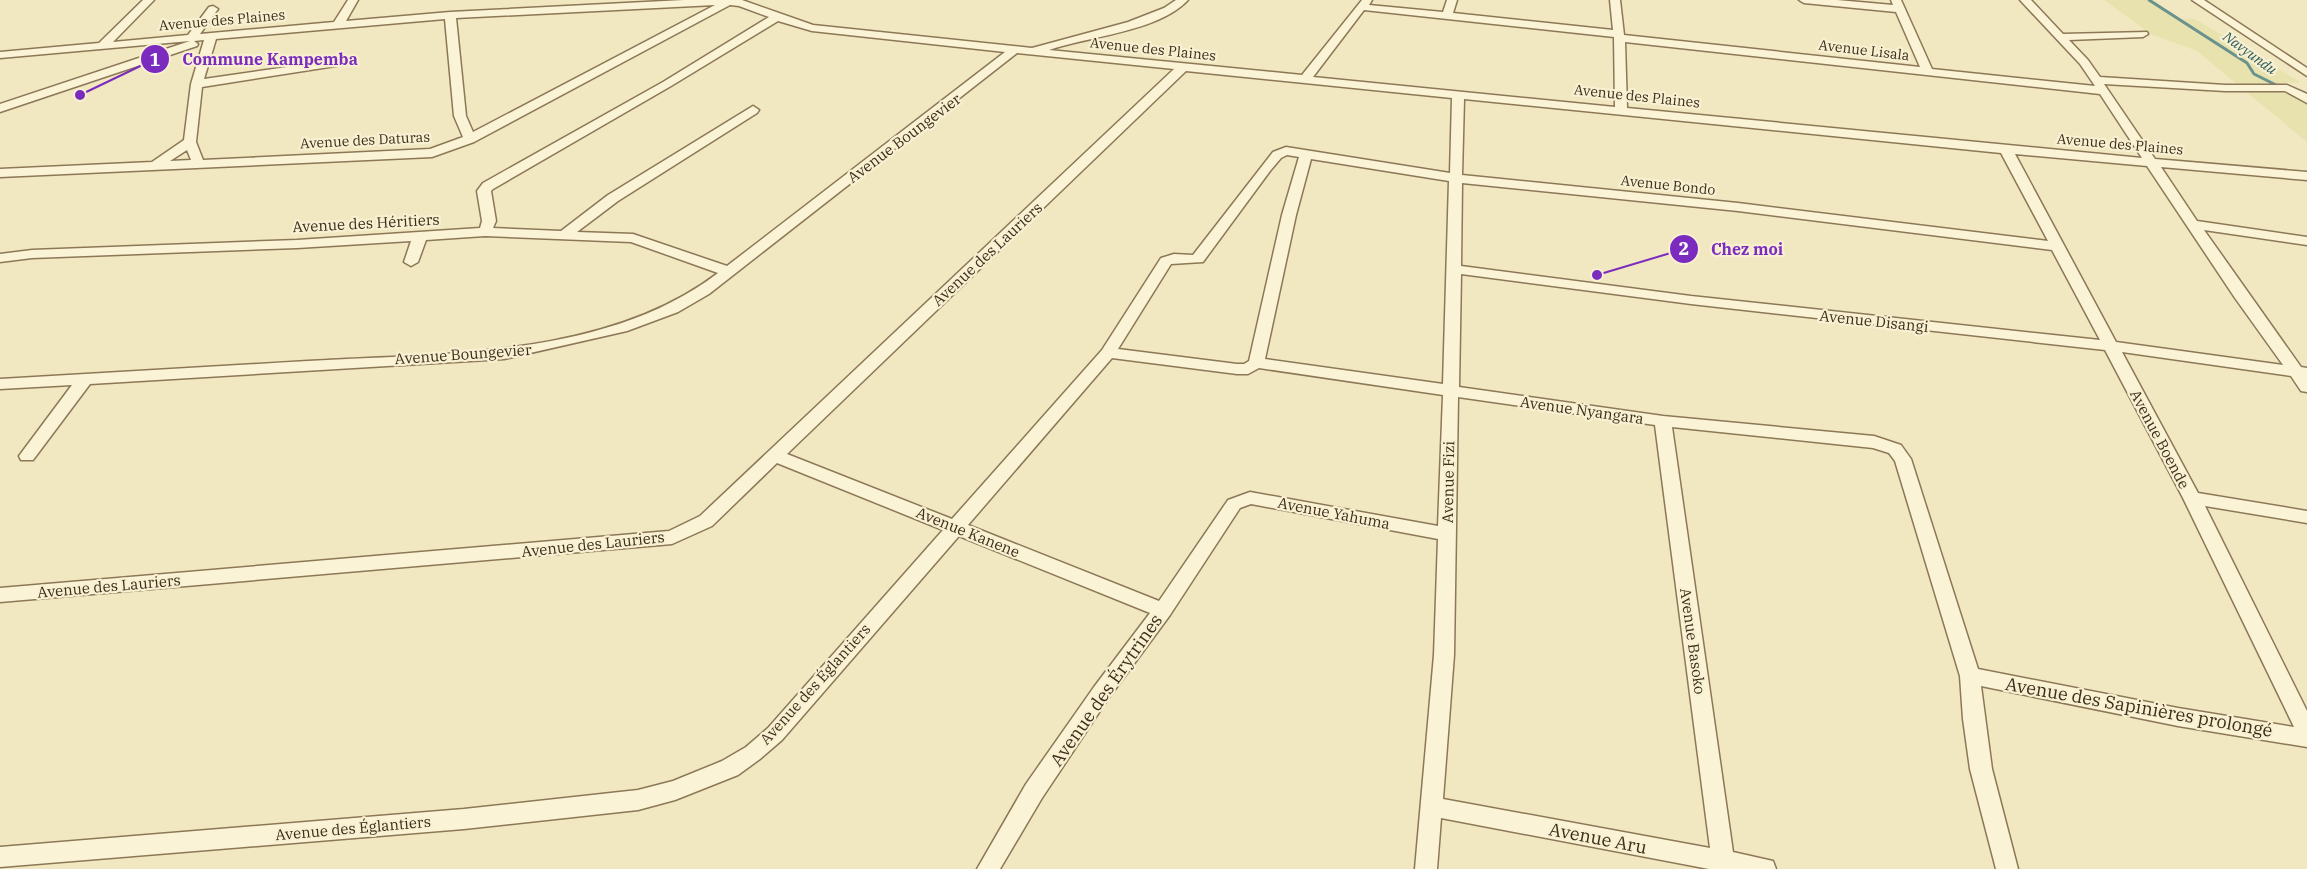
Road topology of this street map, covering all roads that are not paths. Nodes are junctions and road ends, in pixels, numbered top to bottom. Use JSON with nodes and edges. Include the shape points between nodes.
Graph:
{"nodes":[{"id":1,"x":149,"y":0,"type":"edge"},
{"id":2,"x":353,"y":0,"type":"edge"},
{"id":3,"x":735,"y":0,"type":"edge"},
{"id":4,"x":1183,"y":0,"type":"edge"},
{"id":5,"x":1452,"y":0,"type":"edge"},
{"id":6,"x":1615,"y":0,"type":"edge"},
{"id":7,"x":1804,"y":0,"type":"edge"},
{"id":8,"x":2025,"y":0,"type":"edge"},
{"id":9,"x":2197,"y":0,"type":"edge"},
{"id":10,"x":579,"y":4,"type":"edge"},
{"id":11,"x":1365,"y":4,"type":"edge"},
{"id":12,"x":1898,"y":4,"type":"edge"},
{"id":13,"x":213,"y":9,"type":"dead end"},
{"id":14,"x":450,"y":15,"type":"junction"},
{"id":15,"x":1447,"y":15,"type":"junction"},
{"id":16,"x":777,"y":17,"type":"junction"},
{"id":17,"x":338,"y":25,"type":"junction"},
{"id":18,"x":2143,"y":34,"type":"dead end"},
{"id":19,"x":1619,"y":36,"type":"junction"},
{"id":20,"x":191,"y":38,"type":"junction"},
{"id":21,"x":210,"y":38,"type":"junction"},
{"id":22,"x":2061,"y":38,"type":"junction"},
{"id":23,"x":103,"y":45,"type":"junction"},
{"id":24,"x":1013,"y":51,"type":"junction"},
{"id":25,"x":1032,"y":52,"type":"junction"},
{"id":26,"x":0,"y":55,"type":"edge"},
{"id":27,"x":342,"y":62,"type":"dead end"},
{"id":28,"x":1182,"y":67,"type":"junction"},
{"id":29,"x":1928,"y":73,"type":"junction"},
{"id":30,"x":2307,"y":73,"type":"edge"},
{"id":31,"x":1305,"y":80,"type":"junction"},
{"id":32,"x":2097,"y":80,"type":"junction"},
{"id":33,"x":197,"y":84,"type":"junction"},
{"id":34,"x":2105,"y":91,"type":"junction"},
{"id":35,"x":1458,"y":94,"type":"junction"},
{"id":36,"x":2307,"y":99,"type":"edge"},
{"id":37,"x":0,"y":108,"type":"edge"},
{"id":38,"x":753,"y":110,"type":"dead end"},
{"id":39,"x":1621,"y":110,"type":"junction"},
{"id":40,"x":470,"y":139,"type":"junction"},
{"id":41,"x":190,"y":142,"type":"junction"},
{"id":42,"x":2006,"y":150,"type":"junction"},
{"id":43,"x":1306,"y":154,"type":"junction"},
{"id":44,"x":1277,"y":155,"type":"joint"},
{"id":45,"x":2149,"y":161,"type":"junction"},
{"id":46,"x":198,"y":163,"type":"junction"},
{"id":47,"x":156,"y":165,"type":"junction"},
{"id":48,"x":0,"y":173,"type":"edge"},
{"id":49,"x":2307,"y":176,"type":"edge"},
{"id":50,"x":1455,"y":178,"type":"junction"},
{"id":51,"x":2194,"y":225,"type":"junction"},
{"id":52,"x":485,"y":232,"type":"junction"},
{"id":53,"x":564,"y":235,"type":"junction"},
{"id":54,"x":420,"y":236,"type":"junction"},
{"id":55,"x":2307,"y":241,"type":"edge"},
{"id":56,"x":2056,"y":246,"type":"junction"},
{"id":57,"x":0,"y":258,"type":"edge"},
{"id":58,"x":411,"y":262,"type":"dead end"},
{"id":59,"x":1453,"y":269,"type":"junction"},
{"id":60,"x":729,"y":272,"type":"junction"},
{"id":61,"x":2110,"y":346,"type":"junction"},
{"id":62,"x":1108,"y":353,"type":"junction"},
{"id":63,"x":1256,"y":363,"type":"junction"},
{"id":64,"x":2301,"y":372,"type":"edge"},
{"id":65,"x":86,"y":378,"type":"junction"},
{"id":66,"x":0,"y":384,"type":"edge"},
{"id":67,"x":2307,"y":387,"type":"edge"},
{"id":68,"x":1450,"y":391,"type":"junction"},
{"id":69,"x":1663,"y":421,"type":"junction"},
{"id":70,"x":773,"y":455,"type":"junction"},
{"id":71,"x":27,"y":456,"type":"dead end"},
{"id":72,"x":2192,"y":498,"type":"junction"},
{"id":73,"x":1227,"y":513,"type":"joint"},
{"id":74,"x":2307,"y":517,"type":"edge"},
{"id":75,"x":954,"y":526,"type":"junction"},
{"id":76,"x":1447,"y":534,"type":"junction"},
{"id":77,"x":0,"y":595,"type":"edge"},
{"id":78,"x":1163,"y":610,"type":"junction"},
{"id":79,"x":1970,"y":676,"type":"junction"},
{"id":80,"x":2307,"y":732,"type":"edge"},
{"id":81,"x":2307,"y":738,"type":"edge"},
{"id":82,"x":1430,"y":806,"type":"junction"},
{"id":83,"x":0,"y":857,"type":"edge"},
{"id":84,"x":1723,"y":862,"type":"junction"},
{"id":85,"x":988,"y":869,"type":"edge"},
{"id":86,"x":1426,"y":869,"type":"edge"},
{"id":87,"x":1765,"y":869,"type":"edge"},
{"id":88,"x":2007,"y":869,"type":"edge"}],
"edges":[{"from":1,"to":23,"type":"street"},
{"from":2,"to":17,"type":"street"},
{"from":3,"to":10,"type":"street","name":"Avenue des Plaines"},
{"from":3,"to":16,"type":"street","name":"Avenue des Plaines"},
{"from":3,"to":40,"type":"street","name":"Avenue des Daturas"},
{"from":4,"to":25,"type":"street","via":[[1159,15]]},
{"from":5,"to":15,"type":"street"},
{"from":6,"to":19,"type":"street"},
{"from":7,"to":12,"type":"street"},
{"from":8,"to":22,"type":"street"},
{"from":9,"to":30,"type":"street"},
{"from":10,"to":14,"type":"street","name":"Avenue des Plaines"},
{"from":11,"to":15,"type":"street","name":"Avenue Lisala"},
{"from":11,"to":31,"type":"street"},
{"from":12,"to":29,"type":"street"},
{"from":13,"to":20,"type":"street"},
{"from":14,"to":17,"type":"street","name":"Avenue des Plaines"},
{"from":14,"to":40,"type":"street","via":[[460,116]]},
{"from":15,"to":19,"type":"street","name":"Avenue Lisala"},
{"from":16,"to":24,"type":"street","name":"Avenue des Plaines","via":[[812,28]]},
{"from":16,"to":52,"type":"street","via":[[488,186],[484,191],[489,221]]},
{"from":17,"to":21,"type":"street","name":"Avenue des Plaines"},
{"from":18,"to":22,"type":"street"},
{"from":19,"to":29,"type":"street","name":"Avenue Lisala"},
{"from":19,"to":39,"type":"street"},
{"from":20,"to":21,"type":"street","name":"Avenue des Plaines"},
{"from":20,"to":23,"type":"street","name":"Avenue des Plaines"},
{"from":21,"to":33,"type":"street"},
{"from":21,"to":37,"type":"street"},
{"from":22,"to":32,"type":"street"},
{"from":23,"to":26,"type":"street","name":"Avenue des Plaines"},
{"from":24,"to":25,"type":"street","name":"Avenue des Plaines"},
{"from":24,"to":60,"type":"street","name":"Avenue Boungevier"},
{"from":25,"to":28,"type":"street","name":"Avenue des Plaines"},
{"from":27,"to":33,"type":"street"},
{"from":28,"to":31,"type":"street","name":"Avenue des Plaines"},
{"from":28,"to":70,"type":"street","name":"Avenue des Lauriers"},
{"from":29,"to":34,"type":"street","name":"Avenue Lisala"},
{"from":31,"to":35,"type":"street","name":"Avenue des Plaines"},
{"from":32,"to":34,"type":"street"},
{"from":32,"to":36,"type":"street","via":[[2282,88]]},
{"from":33,"to":41,"type":"street"},
{"from":34,"to":45,"type":"street"},
{"from":35,"to":39,"type":"street","name":"Avenue des Plaines"},
{"from":35,"to":50,"type":"street","name":"Avenue Fizi"},
{"from":38,"to":53,"type":"street","via":[[613,198]]},
{"from":39,"to":42,"type":"street","name":"Avenue des Plaines"},
{"from":40,"to":46,"type":"street","name":"Avenue des Daturas","via":[[415,155]]},
{"from":41,"to":46,"type":"street"},
{"from":41,"to":47,"type":"street"},
{"from":42,"to":45,"type":"street","name":"Avenue des Plaines"},
{"from":42,"to":56,"type":"street","name":"Avenue Boende"},
{"from":43,"to":44,"type":"street","name":"Avenue Bondo","via":[[1291,151]]},
{"from":43,"to":50,"type":"street","name":"Avenue Bondo"},
{"from":43,"to":63,"type":"street"},
{"from":44,"to":62,"type":"street","name":"Avenue des Églantiers","via":[[1198,259],[1166,261]]},
{"from":45,"to":49,"type":"street","name":"Avenue des Plaines"},
{"from":45,"to":51,"type":"street"},
{"from":46,"to":47,"type":"street","name":"Avenue des Daturas"},
{"from":47,"to":48,"type":"street","name":"Avenue des Daturas"},
{"from":50,"to":56,"type":"street","name":"Avenue Bondo","via":[[1738,207]]},
{"from":50,"to":59,"type":"street","name":"Avenue Fizi"},
{"from":51,"to":55,"type":"street"},
{"from":51,"to":64,"type":"street","via":[[2271,341]]},
{"from":52,"to":53,"type":"street","name":"Avenue des Héritiers"},
{"from":52,"to":54,"type":"street","name":"Avenue des Héritiers"},
{"from":53,"to":60,"type":"street","name":"Avenue des Héritiers","via":[[644,240]]},
{"from":54,"to":57,"type":"street","name":"Avenue des Héritiers"},
{"from":54,"to":58,"type":"street"},
{"from":56,"to":61,"type":"street","name":"Avenue Boende"},
{"from":59,"to":61,"type":"street","name":"Avenue Disangi","via":[[1713,303]]},
{"from":59,"to":68,"type":"street","name":"Avenue Fizi"},
{"from":60,"to":65,"type":"street","name":"Avenue Boungevier","via":[[704,291],[647,320],[504,354]]},
{"from":61,"to":64,"type":"street","name":"Avenue Disangi"},
{"from":61,"to":72,"type":"street","name":"Avenue Boende"},
{"from":62,"to":63,"type":"street","name":"Avenue Nyangara","via":[[1238,369],[1248,369]]},
{"from":62,"to":75,"type":"street","name":"Avenue des Églantiers"},
{"from":63,"to":68,"type":"street","name":"Avenue Nyangara"},
{"from":64,"to":67,"type":"street"},
{"from":65,"to":66,"type":"street","name":"Avenue Boungevier"},
{"from":65,"to":71,"type":"street"},
{"from":68,"to":69,"type":"street","name":"Avenue Nyangara"},
{"from":68,"to":76,"type":"street","name":"Avenue Fizi"},
{"from":69,"to":79,"type":"street","name":"Avenue Nyangara","via":[[1874,442],[1895,450],[1903,459]]},
{"from":69,"to":84,"type":"street","name":"Avenue Basoko"},
{"from":70,"to":75,"type":"street","name":"Avenue Kanene"},
{"from":70,"to":77,"type":"street","name":"Avenue des Lauriers","via":[[706,521],[672,537]]},
{"from":72,"to":74,"type":"street"},
{"from":72,"to":80,"type":"street","name":"Avenue Boende"},
{"from":73,"to":76,"type":"street","name":"Avenue Yahuma","via":[[1240,500],[1250,498]]},
{"from":73,"to":78,"type":"street","name":"Avenue des Érytrines"},
{"from":75,"to":78,"type":"street","name":"Avenue Kanene"},
{"from":75,"to":83,"type":"street","name":"Avenue des Églantiers","via":[[775,734],[730,768],[686,786],[638,800],[464,819]]},
{"from":76,"to":82,"type":"street","name":"Avenue Fizi","via":[[1444,655]]},
{"from":78,"to":85,"type":"street","name":"Avenue des Érytrines","via":[[1034,792]]},
{"from":79,"to":81,"type":"street","name":"Avenue des Sapinières prolongé"},
{"from":79,"to":88,"type":"street","via":[[1982,769]]},
{"from":82,"to":84,"type":"street","name":"Avenue Aru"},
{"from":82,"to":86,"type":"street","name":"Avenue Fizi"},
{"from":84,"to":87,"type":"street","name":"Avenue Aru"}]}
